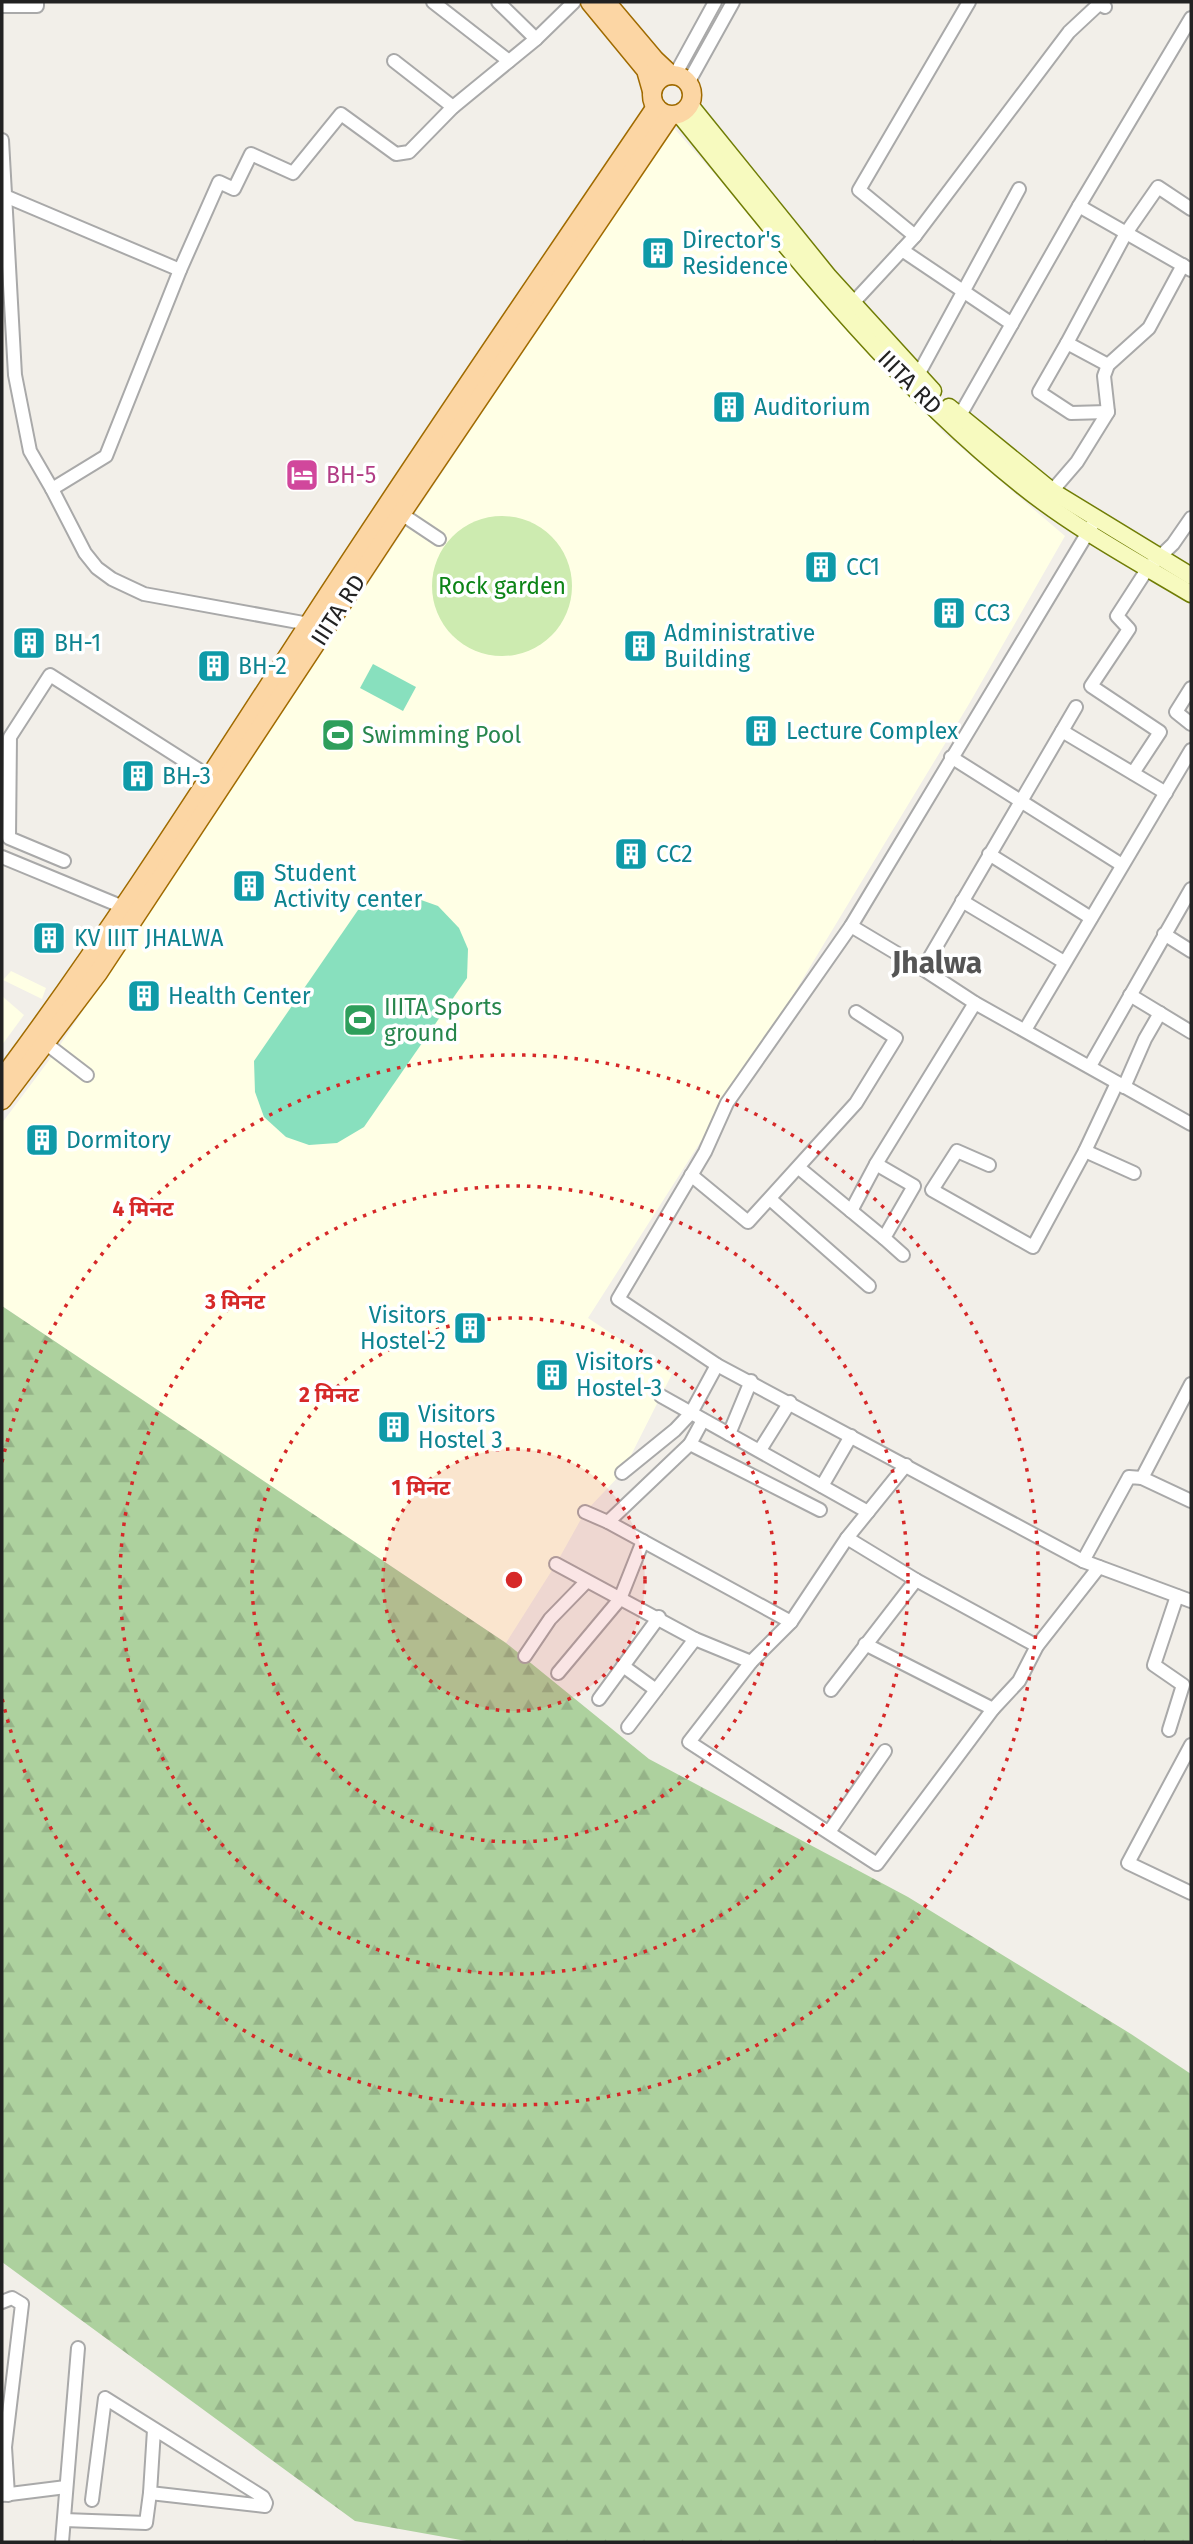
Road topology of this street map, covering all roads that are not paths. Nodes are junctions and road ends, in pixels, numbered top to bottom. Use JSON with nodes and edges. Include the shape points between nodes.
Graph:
{"nodes":[{"id":1,"x":37,"y":2,"type":"edge"},
{"id":2,"x":433,"y":2,"type":"edge"},
{"id":3,"x":498,"y":2,"type":"edge"},
{"id":4,"x":574,"y":2,"type":"edge"},
{"id":5,"x":590,"y":2,"type":"edge"},
{"id":6,"x":606,"y":2,"type":"edge"},
{"id":7,"x":715,"y":2,"type":"edge"},
{"id":8,"x":733,"y":2,"type":"edge"},
{"id":9,"x":969,"y":2,"type":"edge"},
{"id":10,"x":1103,"y":4,"type":"edge"},
{"id":11,"x":2,"y":6,"type":"edge"},
{"id":12,"x":1191,"y":18,"type":"edge"},
{"id":13,"x":1180,"y":37,"type":"junction"},
{"id":14,"x":536,"y":39,"type":"junction"},
{"id":15,"x":1191,"y":46,"type":"edge"},
{"id":16,"x":394,"y":61,"type":"dead end"},
{"id":17,"x":509,"y":61,"type":"junction"},
{"id":18,"x":678,"y":78,"type":"junction"},
{"id":19,"x":453,"y":107,"type":"junction"},
{"id":20,"x":669,"y":107,"type":"junction"},
{"id":21,"x":2,"y":140,"type":"edge"},
{"id":22,"x":2,"y":171,"type":"edge"},
{"id":23,"x":1019,"y":189,"type":"dead end"},
{"id":24,"x":5,"y":196,"type":"junction"},
{"id":25,"x":1079,"y":206,"type":"junction"},
{"id":26,"x":1191,"y":209,"type":"edge"},
{"id":27,"x":1126,"y":233,"type":"junction"},
{"id":28,"x":915,"y":236,"type":"junction"},
{"id":29,"x":902,"y":250,"type":"junction"},
{"id":30,"x":5,"y":253,"type":"edge"},
{"id":31,"x":1187,"y":268,"type":"edge"},
{"id":32,"x":180,"y":270,"type":"junction"},
{"id":33,"x":963,"y":291,"type":"junction"},
{"id":34,"x":852,"y":304,"type":"junction"},
{"id":35,"x":1012,"y":324,"type":"junction"},
{"id":36,"x":1067,"y":343,"type":"junction"},
{"id":37,"x":1108,"y":365,"type":"junction"},
{"id":38,"x":918,"y":374,"type":"junction"},
{"id":39,"x":1108,"y":412,"type":"junction"},
{"id":40,"x":959,"y":417,"type":"junction"},
{"id":41,"x":51,"y":489,"type":"junction"},
{"id":42,"x":1052,"y":491,"type":"junction"},
{"id":43,"x":395,"y":510,"type":"junction"},
{"id":44,"x":1191,"y":518,"type":"edge"},
{"id":45,"x":1092,"y":525,"type":"junction"},
{"id":46,"x":439,"y":539,"type":"dead end"},
{"id":47,"x":1154,"y":563,"type":"junction"},
{"id":48,"x":1191,"y":576,"type":"edge"},
{"id":49,"x":1191,"y":594,"type":"edge"},
{"id":50,"x":309,"y":624,"type":"junction"},
{"id":51,"x":1191,"y":688,"type":"edge"},
{"id":52,"x":1076,"y":707,"type":"dead end"},
{"id":53,"x":1191,"y":724,"type":"edge"},
{"id":54,"x":1062,"y":731,"type":"junction"},
{"id":55,"x":1191,"y":750,"type":"edge"},
{"id":56,"x":951,"y":757,"type":"junction"},
{"id":57,"x":1133,"y":773,"type":"junction"},
{"id":58,"x":210,"y":777,"type":"junction"},
{"id":59,"x":1166,"y":793,"type":"junction"},
{"id":60,"x":1020,"y":801,"type":"junction"},
{"id":61,"x":989,"y":854,"type":"junction"},
{"id":62,"x":2,"y":857,"type":"edge"},
{"id":63,"x":64,"y":861,"type":"dead end"},
{"id":64,"x":1122,"y":865,"type":"junction"},
{"id":65,"x":1191,"y":889,"type":"edge"},
{"id":66,"x":962,"y":901,"type":"junction"},
{"id":67,"x":123,"y":907,"type":"junction"},
{"id":68,"x":1090,"y":918,"type":"junction"},
{"id":69,"x":851,"y":926,"type":"junction"},
{"id":70,"x":1164,"y":934,"type":"junction"},
{"id":71,"x":1191,"y":951,"type":"edge"},
{"id":72,"x":1064,"y":961,"type":"junction"},
{"id":73,"x":923,"y":969,"type":"junction"},
{"id":74,"x":1130,"y":995,"type":"junction"},
{"id":75,"x":975,"y":1003,"type":"junction"},
{"id":76,"x":856,"y":1012,"type":"dead end"},
{"id":77,"x":1160,"y":1013,"type":"junction"},
{"id":78,"x":1025,"y":1030,"type":"junction"},
{"id":79,"x":1191,"y":1032,"type":"edge"},
{"id":80,"x":39,"y":1039,"type":"junction"},
{"id":81,"x":1090,"y":1066,"type":"junction"},
{"id":82,"x":87,"y":1075,"type":"dead end"},
{"id":83,"x":2,"y":1079,"type":"edge"},
{"id":84,"x":1121,"y":1085,"type":"junction"},
{"id":85,"x":2,"y":1100,"type":"edge"},
{"id":86,"x":1189,"y":1119,"type":"edge"},
{"id":87,"x":1085,"y":1152,"type":"junction"},
{"id":88,"x":876,"y":1164,"type":"junction"},
{"id":89,"x":989,"y":1165,"type":"dead end"},
{"id":90,"x":799,"y":1168,"type":"junction"},
{"id":91,"x":1133,"y":1173,"type":"dead end"},
{"id":92,"x":691,"y":1175,"type":"junction"},
{"id":93,"x":770,"y":1199,"type":"junction"},
{"id":94,"x":851,"y":1211,"type":"junction"},
{"id":95,"x":884,"y":1238,"type":"junction"},
{"id":96,"x":903,"y":1255,"type":"dead end"},
{"id":97,"x":869,"y":1286,"type":"dead end"},
{"id":98,"x":717,"y":1364,"type":"junction"},
{"id":99,"x":751,"y":1381,"type":"junction"},
{"id":100,"x":1191,"y":1384,"type":"edge"},
{"id":101,"x":661,"y":1396,"type":"dead end"},
{"id":102,"x":790,"y":1402,"type":"junction"},
{"id":103,"x":691,"y":1413,"type":"junction"},
{"id":104,"x":703,"y":1420,"type":"junction"},
{"id":105,"x":729,"y":1434,"type":"junction"},
{"id":106,"x":851,"y":1436,"type":"junction"},
{"id":107,"x":690,"y":1444,"type":"junction"},
{"id":108,"x":760,"y":1450,"type":"junction"},
{"id":109,"x":906,"y":1465,"type":"junction"},
{"id":110,"x":622,"y":1473,"type":"dead end"},
{"id":111,"x":1142,"y":1478,"type":"junction"},
{"id":112,"x":822,"y":1486,"type":"junction"},
{"id":113,"x":1191,"y":1501,"type":"edge"},
{"id":114,"x":820,"y":1510,"type":"dead end"},
{"id":115,"x":585,"y":1512,"type":"dead end"},
{"id":116,"x":868,"y":1512,"type":"junction"},
{"id":117,"x":608,"y":1522,"type":"junction"},
{"id":118,"x":847,"y":1538,"type":"junction"},
{"id":119,"x":643,"y":1541,"type":"junction"},
{"id":120,"x":1083,"y":1561,"type":"junction"},
{"id":121,"x":556,"y":1564,"type":"dead end"},
{"id":122,"x":1098,"y":1567,"type":"junction"},
{"id":123,"x":916,"y":1580,"type":"junction"},
{"id":124,"x":586,"y":1581,"type":"junction"},
{"id":125,"x":1177,"y":1596,"type":"junction"},
{"id":126,"x":620,"y":1599,"type":"junction"},
{"id":127,"x":1191,"y":1601,"type":"edge"},
{"id":128,"x":659,"y":1617,"type":"junction"},
{"id":129,"x":791,"y":1622,"type":"junction"},
{"id":130,"x":695,"y":1639,"type":"junction"},
{"id":131,"x":865,"y":1644,"type":"junction"},
{"id":132,"x":1037,"y":1646,"type":"junction"},
{"id":133,"x":524,"y":1656,"type":"dead end"},
{"id":134,"x":751,"y":1662,"type":"junction"},
{"id":135,"x":623,"y":1666,"type":"junction"},
{"id":136,"x":558,"y":1673,"type":"dead end"},
{"id":137,"x":656,"y":1690,"type":"junction"},
{"id":138,"x":831,"y":1690,"type":"dead end"},
{"id":139,"x":598,"y":1699,"type":"dead end"},
{"id":140,"x":993,"y":1709,"type":"junction"},
{"id":141,"x":628,"y":1727,"type":"dead end"},
{"id":142,"x":1169,"y":1730,"type":"dead end"},
{"id":143,"x":1191,"y":1745,"type":"edge"},
{"id":144,"x":885,"y":1751,"type":"dead end"},
{"id":145,"x":829,"y":1832,"type":"junction"},
{"id":146,"x":1191,"y":1893,"type":"edge"},
{"id":147,"x":2,"y":2302,"type":"edge"},
{"id":148,"x":78,"y":2348,"type":"dead end"},
{"id":149,"x":154,"y":2430,"type":"junction"},
{"id":150,"x":3,"y":2447,"type":"edge"},
{"id":151,"x":66,"y":2487,"type":"junction"},
{"id":152,"x":150,"y":2493,"type":"junction"},
{"id":153,"x":5,"y":2495,"type":"edge"},
{"id":154,"x":92,"y":2500,"type":"dead end"},
{"id":155,"x":64,"y":2520,"type":"junction"},
{"id":156,"x":62,"y":2542,"type":"edge"}],
"edges":[{"from":1,"to":11,"type":"street","via":[[37,6]]},
{"from":2,"to":17,"type":"street"},
{"from":3,"to":14,"type":"street"},
{"from":4,"to":14,"type":"street"},
{"from":5,"to":20,"type":"main road","via":[[646,70]]},
{"from":6,"to":18,"type":"main road","via":[[655,60]]},
{"from":7,"to":18,"type":"street"},
{"from":8,"to":18,"type":"street"},
{"from":9,"to":28,"type":"street","via":[[859,190]]},
{"from":10,"to":28,"type":"street","via":[[1069,32]]},
{"from":12,"to":13,"type":"street"},
{"from":13,"to":15,"type":"street"},
{"from":13,"to":25,"type":"street"},
{"from":14,"to":17,"type":"street"},
{"from":16,"to":19,"type":"street"},
{"from":17,"to":19,"type":"street"},
{"from":18,"to":20,"type":"main road","via":[[659,80]]},
{"from":18,"to":20,"type":"main road","via":[[692,96]]},
{"from":19,"to":32,"type":"street","via":[[410,152],[396,154],[341,114],[293,173],[251,154],[234,189],[219,182]]},
{"from":20,"to":34,"type":"main road","name":"IIITA RD"},
{"from":20,"to":43,"type":"main road","name":"IIITA RD"},
{"from":20,"to":45,"type":"main road","name":"IIITA RD","via":[[826,295],[978,450],[1023,487]]},
{"from":21,"to":22,"type":"street"},
{"from":22,"to":24,"type":"street"},
{"from":23,"to":33,"type":"street"},
{"from":24,"to":30,"type":"street"},
{"from":24,"to":32,"type":"street"},
{"from":25,"to":27,"type":"street"},
{"from":25,"to":35,"type":"street"},
{"from":26,"to":27,"type":"street","via":[[1158,187]]},
{"from":27,"to":31,"type":"street"},
{"from":27,"to":36,"type":"street"},
{"from":28,"to":29,"type":"street"},
{"from":29,"to":33,"type":"street"},
{"from":29,"to":34,"type":"street"},
{"from":30,"to":41,"type":"street","via":[[15,374],[30,451]]},
{"from":31,"to":37,"type":"street","via":[[1149,328]]},
{"from":32,"to":41,"type":"street","via":[[106,456]]},
{"from":33,"to":35,"type":"street"},
{"from":33,"to":38,"type":"street"},
{"from":34,"to":38,"type":"main road","name":"IIITA RD"},
{"from":35,"to":40,"type":"street"},
{"from":36,"to":37,"type":"street"},
{"from":36,"to":39,"type":"street","via":[[1039,391],[1070,413]]},
{"from":37,"to":39,"type":"street","via":[[1104,376]]},
{"from":38,"to":40,"type":"main road","name":"IIITA RD"},
{"from":39,"to":42,"type":"street","via":[[1077,462]]},
{"from":40,"to":42,"type":"main road","name":"IIITA RD"},
{"from":41,"to":50,"type":"street","via":[[85,553],[112,579],[144,594]]},
{"from":42,"to":45,"type":"main road","name":"IIITA RD"},
{"from":43,"to":46,"type":"street"},
{"from":43,"to":50,"type":"main road","name":"IIITA RD"},
{"from":43,"to":80,"type":"main road","name":"IIITA RD","via":[[105,962]]},
{"from":44,"to":47,"type":"street"},
{"from":45,"to":47,"type":"main road","name":"IIITA RD"},
{"from":45,"to":56,"type":"street"},
{"from":47,"to":48,"type":"main road","name":"IIITA RD"},
{"from":47,"to":49,"type":"main road","name":"IIITA RD"},
{"from":47,"to":57,"type":"street","via":[[1117,616],[1129,629],[1091,686],[1160,732]]},
{"from":50,"to":58,"type":"main road","name":"IIITA RD"},
{"from":51,"to":53,"type":"street","via":[[1176,712]]},
{"from":52,"to":54,"type":"street"},
{"from":54,"to":57,"type":"street"},
{"from":54,"to":60,"type":"street"},
{"from":55,"to":59,"type":"street"},
{"from":56,"to":60,"type":"street"},
{"from":56,"to":69,"type":"street"},
{"from":57,"to":59,"type":"street"},
{"from":58,"to":63,"type":"street","via":[[50,675],[10,737],[9,838]]},
{"from":58,"to":67,"type":"main road","name":"IIITA RD"},
{"from":59,"to":64,"type":"street"},
{"from":60,"to":61,"type":"street"},
{"from":60,"to":64,"type":"street"},
{"from":61,"to":66,"type":"street"},
{"from":61,"to":68,"type":"street"},
{"from":62,"to":67,"type":"street"},
{"from":64,"to":68,"type":"street"},
{"from":65,"to":70,"type":"street"},
{"from":66,"to":72,"type":"street"},
{"from":66,"to":73,"type":"street"},
{"from":67,"to":80,"type":"main road","name":"IIITA RD"},
{"from":68,"to":72,"type":"street"},
{"from":69,"to":73,"type":"street"},
{"from":69,"to":92,"type":"street","via":[[727,1103]]},
{"from":70,"to":71,"type":"street"},
{"from":70,"to":74,"type":"street"},
{"from":72,"to":78,"type":"street"},
{"from":73,"to":75,"type":"street"},
{"from":74,"to":77,"type":"street"},
{"from":74,"to":81,"type":"street"},
{"from":75,"to":78,"type":"street"},
{"from":75,"to":88,"type":"street"},
{"from":76,"to":90,"type":"street","via":[[896,1038],[856,1103]]},
{"from":77,"to":79,"type":"street"},
{"from":77,"to":84,"type":"street"},
{"from":78,"to":81,"type":"street"},
{"from":80,"to":82,"type":"street"},
{"from":80,"to":83,"type":"main road","name":"IIITA RD"},
{"from":80,"to":85,"type":"main road","name":"IIITA RD"},
{"from":81,"to":84,"type":"street"},
{"from":84,"to":86,"type":"street"},
{"from":84,"to":87,"type":"street"},
{"from":87,"to":89,"type":"street","via":[[1033,1247],[932,1190],[957,1152]]},
{"from":87,"to":91,"type":"street"},
{"from":88,"to":94,"type":"street"},
{"from":88,"to":95,"type":"street","via":[[914,1186]]},
{"from":90,"to":93,"type":"street"},
{"from":90,"to":94,"type":"street"},
{"from":92,"to":93,"type":"street","via":[[748,1222]]},
{"from":92,"to":98,"type":"street","via":[[618,1299]]},
{"from":93,"to":97,"type":"street"},
{"from":94,"to":95,"type":"street"},
{"from":95,"to":96,"type":"street"},
{"from":98,"to":99,"type":"street"},
{"from":98,"to":103,"type":"street"},
{"from":99,"to":102,"type":"street"},
{"from":99,"to":105,"type":"street"},
{"from":100,"to":111,"type":"street"},
{"from":101,"to":103,"type":"street"},
{"from":102,"to":106,"type":"street"},
{"from":102,"to":108,"type":"street"},
{"from":103,"to":104,"type":"street"},
{"from":103,"to":110,"type":"street"},
{"from":104,"to":105,"type":"street"},
{"from":104,"to":107,"type":"street"},
{"from":105,"to":108,"type":"street"},
{"from":106,"to":109,"type":"street"},
{"from":106,"to":112,"type":"street"},
{"from":107,"to":114,"type":"street"},
{"from":107,"to":117,"type":"street"},
{"from":108,"to":112,"type":"street"},
{"from":109,"to":116,"type":"street"},
{"from":109,"to":120,"type":"street"},
{"from":111,"to":113,"type":"street"},
{"from":111,"to":120,"type":"street","via":[[1129,1477]]},
{"from":112,"to":116,"type":"street"},
{"from":115,"to":117,"type":"street"},
{"from":116,"to":118,"type":"street"},
{"from":117,"to":119,"type":"street"},
{"from":118,"to":123,"type":"street"},
{"from":118,"to":129,"type":"street"},
{"from":119,"to":126,"type":"street"},
{"from":119,"to":129,"type":"street"},
{"from":120,"to":122,"type":"street"},
{"from":121,"to":124,"type":"street"},
{"from":122,"to":125,"type":"street"},
{"from":122,"to":132,"type":"street"},
{"from":123,"to":131,"type":"street"},
{"from":123,"to":132,"type":"street"},
{"from":124,"to":126,"type":"street"},
{"from":124,"to":133,"type":"street","via":[[550,1619]]},
{"from":125,"to":127,"type":"street"},
{"from":125,"to":142,"type":"street","via":[[1154,1665],[1183,1685]]},
{"from":126,"to":128,"type":"street"},
{"from":126,"to":136,"type":"street"},
{"from":128,"to":130,"type":"street"},
{"from":128,"to":135,"type":"street"},
{"from":129,"to":134,"type":"street"},
{"from":130,"to":134,"type":"street"},
{"from":130,"to":137,"type":"street"},
{"from":131,"to":138,"type":"street"},
{"from":131,"to":140,"type":"street"},
{"from":132,"to":140,"type":"street","via":[[1019,1681]]},
{"from":134,"to":145,"type":"street","via":[[689,1742]]},
{"from":135,"to":137,"type":"street"},
{"from":135,"to":139,"type":"street"},
{"from":137,"to":141,"type":"street"},
{"from":140,"to":145,"type":"street","via":[[877,1864]]},
{"from":143,"to":146,"type":"street","via":[[1128,1863]]},
{"from":144,"to":145,"type":"street"},
{"from":147,"to":150,"type":"street","via":[[12,2298],[22,2304]]},
{"from":148,"to":151,"type":"street"},
{"from":149,"to":152,"type":"street"},
{"from":149,"to":152,"type":"street","via":[[267,2503]]},
{"from":149,"to":154,"type":"street","via":[[105,2398]]},
{"from":150,"to":153,"type":"street"},
{"from":151,"to":153,"type":"street"},
{"from":151,"to":155,"type":"street"},
{"from":152,"to":155,"type":"street","via":[[146,2524]]},
{"from":155,"to":156,"type":"street"}]}
